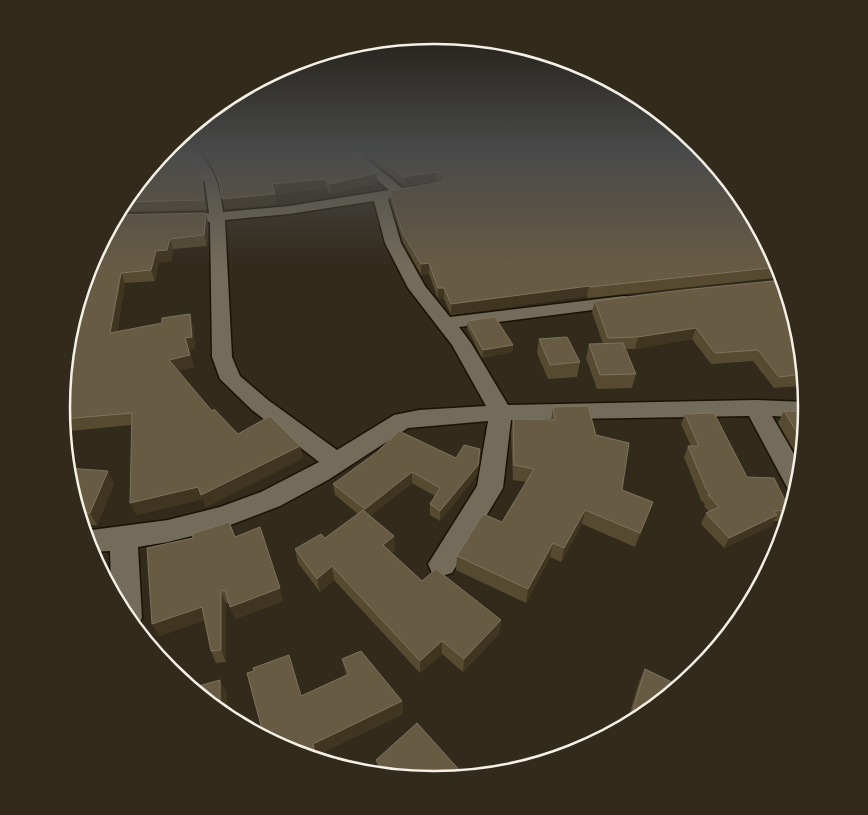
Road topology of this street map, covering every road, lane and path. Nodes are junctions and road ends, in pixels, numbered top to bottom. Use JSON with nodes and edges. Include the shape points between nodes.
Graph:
{"nodes":[{"id":1,"x":213,"y":190,"type":"edge"},
{"id":2,"x":397,"y":190,"type":"edge"},
{"id":3,"x":419,"y":190,"type":"edge"},
{"id":4,"x":401,"y":193,"type":"junction"},
{"id":5,"x":380,"y":197,"type":"junction"},
{"id":6,"x":188,"y":218,"type":"edge"},
{"id":7,"x":217,"y":218,"type":"junction"},
{"id":8,"x":640,"y":299,"type":"edge"},
{"id":9,"x":447,"y":323,"type":"junction"},
{"id":10,"x":756,"y":408,"type":"junction"},
{"id":11,"x":798,"y":410,"type":"edge"},
{"id":12,"x":501,"y":414,"type":"junction"},
{"id":13,"x":336,"y":462,"type":"junction"},
{"id":14,"x":792,"y":473,"type":"edge"},
{"id":15,"x":124,"y":539,"type":"junction"},
{"id":16,"x":96,"y":541,"type":"edge"},
{"id":17,"x":442,"y":564,"type":"dead end"},
{"id":18,"x":126,"y":601,"type":"edge"}],
"edges":[{"from":1,"to":7,"type":"street"},
{"from":2,"to":4,"type":"street"},
{"from":3,"to":4,"type":"street"},
{"from":4,"to":5,"type":"street"},
{"from":5,"to":7,"type":"street"},
{"from":5,"to":9,"type":"street","via":[[399,255],[417,288]]},
{"from":6,"to":7,"type":"street"},
{"from":7,"to":13,"type":"street","via":[[222,357],[231,379]]},
{"from":8,"to":9,"type":"street"},
{"from":9,"to":12,"type":"street"},
{"from":10,"to":11,"type":"street"},
{"from":10,"to":12,"type":"street"},
{"from":10,"to":14,"type":"street"},
{"from":12,"to":13,"type":"street","via":[[402,421]]},
{"from":12,"to":17,"type":"street","via":[[490,488]]},
{"from":13,"to":15,"type":"street","via":[[295,487],[248,509],[197,525]]},
{"from":15,"to":16,"type":"street"},
{"from":15,"to":18,"type":"street"}]}
